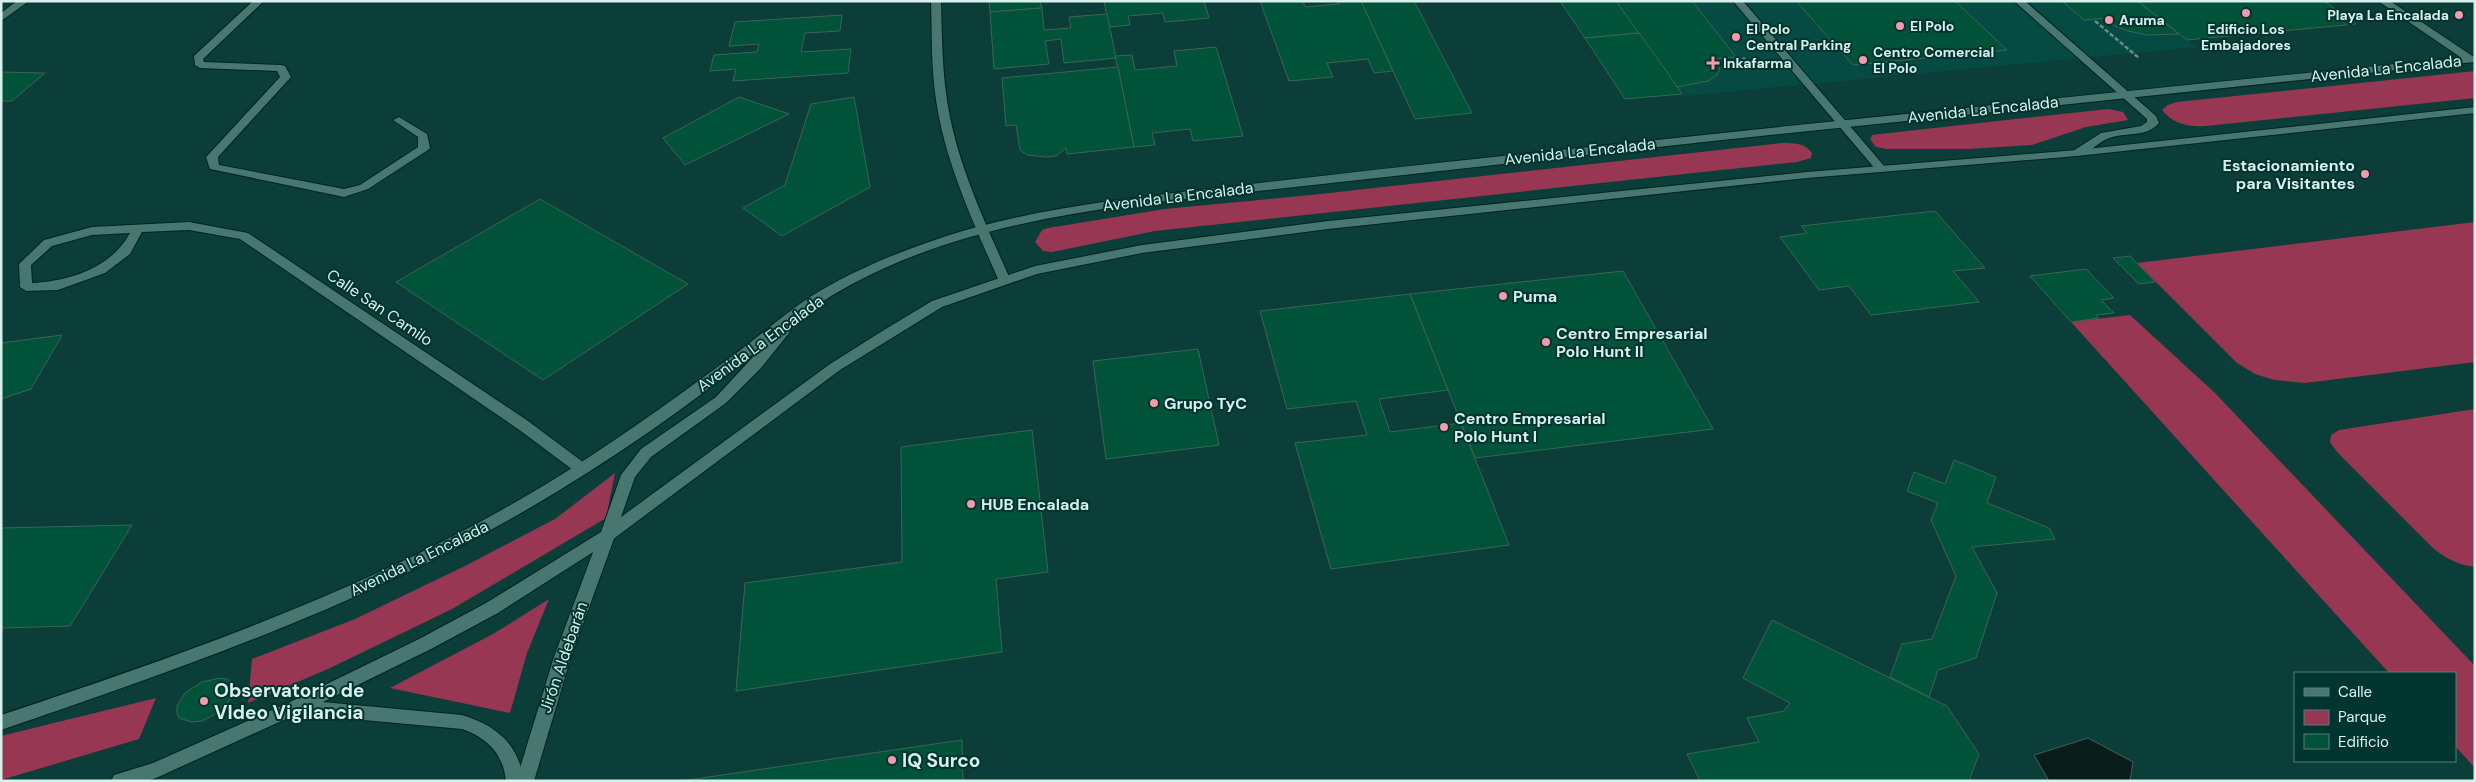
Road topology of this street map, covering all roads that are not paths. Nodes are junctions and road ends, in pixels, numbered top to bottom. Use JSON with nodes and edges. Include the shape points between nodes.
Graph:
{"nodes":[{"id":1,"x":24,"y":1,"type":"edge"},
{"id":2,"x":259,"y":1,"type":"edge"},
{"id":3,"x":936,"y":1,"type":"edge"},
{"id":4,"x":1738,"y":1,"type":"edge"},
{"id":5,"x":2019,"y":1,"type":"edge"},
{"id":6,"x":2383,"y":1,"type":"edge"},
{"id":7,"x":1,"y":18,"type":"edge"},
{"id":8,"x":2472,"y":59,"type":"edge"},
{"id":9,"x":2125,"y":94,"type":"junction"},
{"id":10,"x":2475,"y":110,"type":"edge"},
{"id":11,"x":399,"y":120,"type":"dead end"},
{"id":12,"x":1843,"y":124,"type":"junction"},
{"id":13,"x":2077,"y":153,"type":"junction"},
{"id":14,"x":1881,"y":169,"type":"junction"},
{"id":15,"x":982,"y":228,"type":"junction"},
{"id":16,"x":138,"y":229,"type":"junction"},
{"id":17,"x":1004,"y":279,"type":"junction"},
{"id":18,"x":802,"y":308,"type":"junction"},
{"id":19,"x":582,"y":469,"type":"junction"},
{"id":20,"x":607,"y":536,"type":"junction"},
{"id":21,"x":296,"y":707,"type":"junction"},
{"id":22,"x":1,"y":723,"type":"edge"},
{"id":23,"x":120,"y":781,"type":"edge"},
{"id":24,"x":515,"y":781,"type":"edge"},
{"id":25,"x":525,"y":781,"type":"edge"}],
"edges":[{"from":1,"to":7,"type":"main road"},
{"from":2,"to":11,"type":"main road","via":[[198,58],[200,65],[281,68],[286,77],[212,157],[214,167],[344,193],[364,187],[424,148],[423,136]]},
{"from":3,"to":15,"type":"main road","via":[[944,114]]},
{"from":4,"to":12,"type":"main road"},
{"from":5,"to":9,"type":"main road"},
{"from":6,"to":8,"type":"main road"},
{"from":8,"to":9,"type":"main road","name":"Avenida La Encalada"},
{"from":9,"to":12,"type":"main road","name":"Avenida La Encalada"},
{"from":9,"to":13,"type":"lane","via":[[2152,118],[2153,123],[2144,129],[2105,135]]},
{"from":10,"to":13,"type":"main road"},
{"from":12,"to":14,"type":"main road"},
{"from":12,"to":15,"type":"main road","name":"Avenida La Encalada","via":[[1094,206],[1030,216]]},
{"from":13,"to":14,"type":"main road"},
{"from":14,"to":17,"type":"main road","via":[[1328,225],[1142,249],[1072,261]]},
{"from":15,"to":17,"type":"main road"},
{"from":15,"to":18,"type":"main road","name":"Avenida La Encalada","via":[[898,258]]},
{"from":16,"to":16,"type":"main road","name":"Calle San Camilo","via":[[92,231],[48,243],[25,264],[26,287],[58,286],[101,270],[126,251]]},
{"from":16,"to":19,"type":"main road","name":"Calle San Camilo","via":[[189,226],[244,236],[523,425]]},
{"from":17,"to":20,"type":"main road","via":[[937,304],[836,367]]},
{"from":18,"to":19,"type":"main road","name":"Avenida La Encalada","via":[[743,356]]},
{"from":18,"to":20,"type":"main road","name":"Jirón Aldebarán","via":[[756,365],[722,400],[646,453],[628,475]]},
{"from":19,"to":22,"type":"main road","name":"Avenida La Encalada","via":[[519,508],[440,550],[325,603],[200,654]]},
{"from":20,"to":21,"type":"main road","via":[[484,613]]},
{"from":20,"to":25,"type":"main road","name":"Jirón Aldebarán","via":[[545,708]]},
{"from":21,"to":23,"type":"main road","via":[[156,770]]},
{"from":21,"to":24,"type":"main road","via":[[462,722],[482,728],[505,749]]}]}
